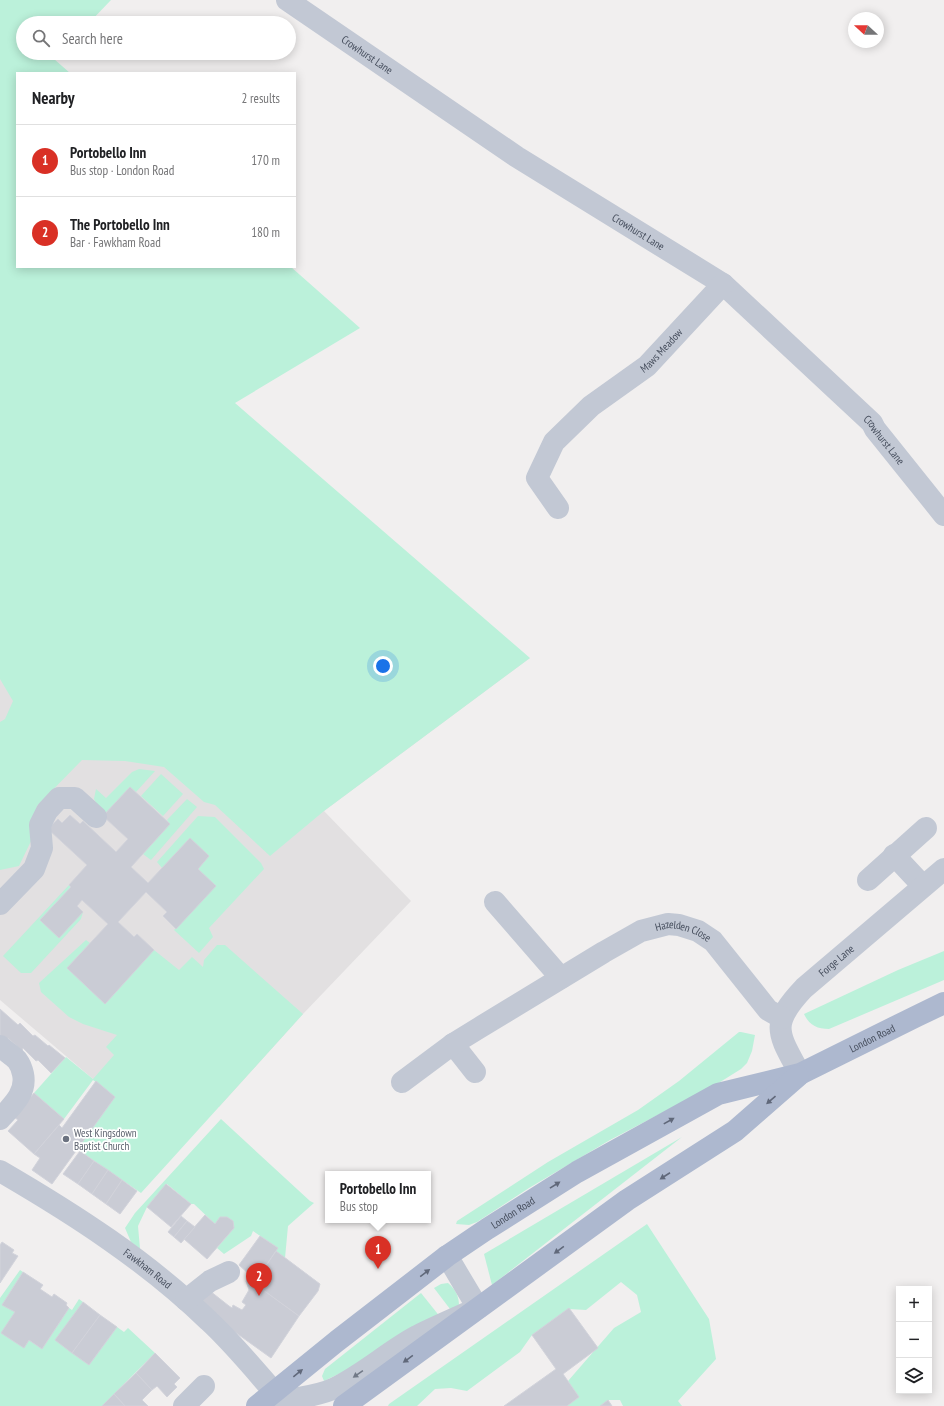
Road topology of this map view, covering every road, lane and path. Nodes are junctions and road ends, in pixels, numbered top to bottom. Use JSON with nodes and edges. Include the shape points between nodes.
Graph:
{"nodes":[{"id":1,"x":287,"y":0,"type":"edge"},
{"id":2,"x":723,"y":284,"type":"junction"},
{"id":3,"x":558,"y":508,"type":"dead end"},
{"id":4,"x":944,"y":515,"type":"edge"},
{"id":5,"x":96,"y":817,"type":"dead end"},
{"id":6,"x":926,"y":828,"type":"dead end"},
{"id":7,"x":894,"y":855,"type":"junction"},
{"id":8,"x":944,"y":869,"type":"edge"},
{"id":9,"x":868,"y":880,"type":"dead end"},
{"id":10,"x":924,"y":886,"type":"junction"},
{"id":11,"x":495,"y":902,"type":"dead end"},
{"id":12,"x":0,"y":904,"type":"edge"},
{"id":13,"x":561,"y":978,"type":"junction"},
{"id":14,"x":944,"y":1003,"type":"edge"},
{"id":15,"x":782,"y":1018,"type":"junction"},
{"id":16,"x":453,"y":1044,"type":"junction"},
{"id":17,"x":0,"y":1046,"type":"edge"},
{"id":18,"x":475,"y":1072,"type":"dead end"},
{"id":19,"x":800,"y":1074,"type":"junction"},
{"id":20,"x":402,"y":1082,"type":"dead end"},
{"id":21,"x":0,"y":1119,"type":"edge"},
{"id":22,"x":0,"y":1172,"type":"edge"},
{"id":23,"x":447,"y":1256,"type":"junction"},
{"id":24,"x":229,"y":1272,"type":"dead end"},
{"id":25,"x":186,"y":1300,"type":"junction"},
{"id":26,"x":478,"y":1308,"type":"junction"},
{"id":27,"x":204,"y":1386,"type":"dead end"},
{"id":28,"x":282,"y":1400,"type":"edge"},
{"id":29,"x":184,"y":1406,"type":"edge"},
{"id":30,"x":257,"y":1406,"type":"edge"},
{"id":31,"x":344,"y":1406,"type":"edge"}],
"edges":[{"from":1,"to":2,"type":"street","name":"Crowhurst Lane","via":[[517,156]]},
{"from":2,"to":3,"type":"street","name":"Maws Meadow","via":[[647,366],[591,406],[554,442],[537,478]]},
{"from":2,"to":4,"type":"street","name":"Crowhurst Lane","via":[[872,423]]},
{"from":5,"to":12,"type":"street","via":[[75,798],[59,798],[47,811],[40,824],[42,848],[34,869]]},
{"from":6,"to":7,"type":"street"},
{"from":7,"to":9,"type":"street"},
{"from":7,"to":10,"type":"street"},
{"from":8,"to":10,"type":"street","name":"Forge Lane"},
{"from":10,"to":15,"type":"street","name":"Forge Lane","via":[[804,988]]},
{"from":11,"to":13,"type":"street"},
{"from":13,"to":15,"type":"street","name":"Hazelden Close","via":[[641,931],[668,924],[679,925],[698,931],[713,941],[768,1010]]},
{"from":13,"to":16,"type":"street","name":"Hazelden Close"},
{"from":14,"to":19,"type":"main road","name":"London Road"},
{"from":15,"to":19,"type":"street","via":[[782,1039]]},
{"from":16,"to":18,"type":"street"},
{"from":16,"to":20,"type":"street","name":"Hazelden Close"},
{"from":17,"to":21,"type":"street","via":[[18,1061],[24,1077],[19,1098]]},
{"from":23,"to":19,"type":"main road","name":"London Road","one_way":true,"via":[[577,1172],[718,1094]]},
{"from":19,"to":26,"type":"main road","name":"London Road","one_way":true,"via":[[735,1131],[627,1200]]},
{"from":22,"to":25,"type":"street","name":"Fawkham Road","via":[[53,1203],[114,1244]]},
{"from":23,"to":26,"type":"street"},
{"from":28,"to":23,"type":"main road","name":"London Road","one_way":true,"via":[[337,1341]]},
{"from":24,"to":25,"type":"street","via":[[210,1281]]},
{"from":25,"to":28,"type":"street","name":"Fawkham Road","via":[[215,1326]]},
{"from":26,"to":28,"type":"street","one_way":true,"via":[[418,1336],[334,1388]]},
{"from":26,"to":31,"type":"main road","name":"London Road","one_way":true},
{"from":27,"to":29,"type":"street"},
{"from":28,"to":30,"type":"main road","name":"London Road"}]}
